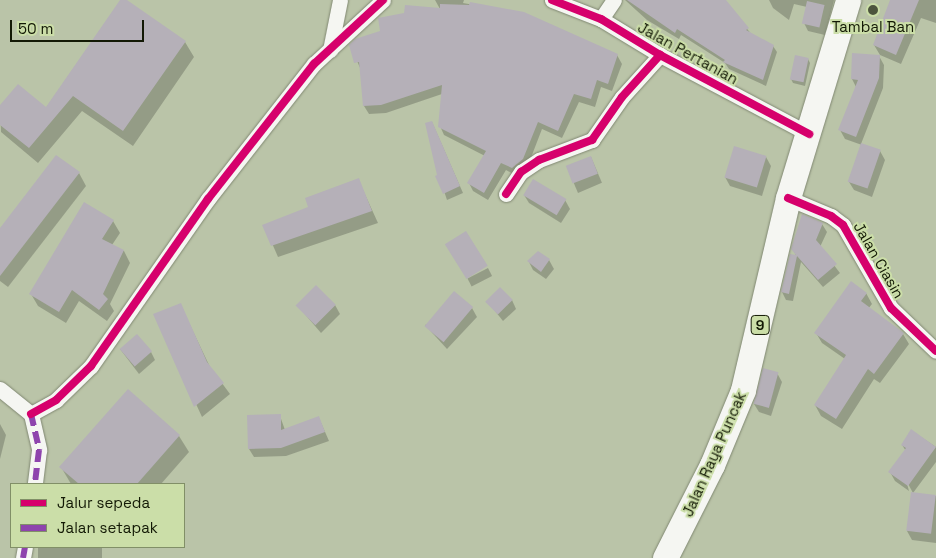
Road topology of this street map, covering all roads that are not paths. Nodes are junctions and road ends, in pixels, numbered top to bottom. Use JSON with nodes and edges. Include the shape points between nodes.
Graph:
{"nodes":[{"id":1,"x":340,"y":0,"type":"edge"},
{"id":2,"x":383,"y":0,"type":"edge"},
{"id":3,"x":552,"y":0,"type":"edge"},
{"id":4,"x":614,"y":0,"type":"edge"},
{"id":5,"x":848,"y":0,"type":"edge"},
{"id":6,"x":602,"y":19,"type":"junction"},
{"id":7,"x":330,"y":50,"type":"junction"},
{"id":8,"x":660,"y":55,"type":"junction"},
{"id":9,"x":809,"y":134,"type":"junction"},
{"id":10,"x":506,"y":194,"type":"dead end"},
{"id":11,"x":788,"y":198,"type":"junction"},
{"id":12,"x":936,"y":351,"type":"edge"},
{"id":13,"x":0,"y":389,"type":"edge"},
{"id":14,"x":32,"y":414,"type":"junction"},
{"id":15,"x":35,"y":483,"type":"edge"},
{"id":16,"x":664,"y":558,"type":"edge"}],
"edges":[{"from":1,"to":7,"type":"street"},
{"from":2,"to":7,"type":"street"},
{"from":3,"to":6,"type":"street","name":"Jalan Pertanian"},
{"from":4,"to":6,"type":"street"},
{"from":5,"to":9,"type":"highway","name":"Jalan Raya Puncak","number":"9"},
{"from":6,"to":8,"type":"street","name":"Jalan Pertanian"},
{"from":7,"to":14,"type":"street","via":[[314,64],[208,198],[90,366],[56,400]]},
{"from":8,"to":9,"type":"street","name":"Jalan Pertanian"},
{"from":8,"to":10,"type":"street","via":[[622,97],[592,140],[539,160],[521,172]]},
{"from":9,"to":11,"type":"highway","name":"Jalan Raya Puncak","number":"9"},
{"from":11,"to":12,"type":"street","name":"Jalan Ciasin","via":[[831,216],[843,225],[891,308]]},
{"from":11,"to":16,"type":"highway","name":"Jalan Raya Puncak","number":"9","via":[[743,390],[712,465]]},
{"from":13,"to":14,"type":"street"},
{"from":14,"to":15,"type":"street","via":[[39,450]]}]}
